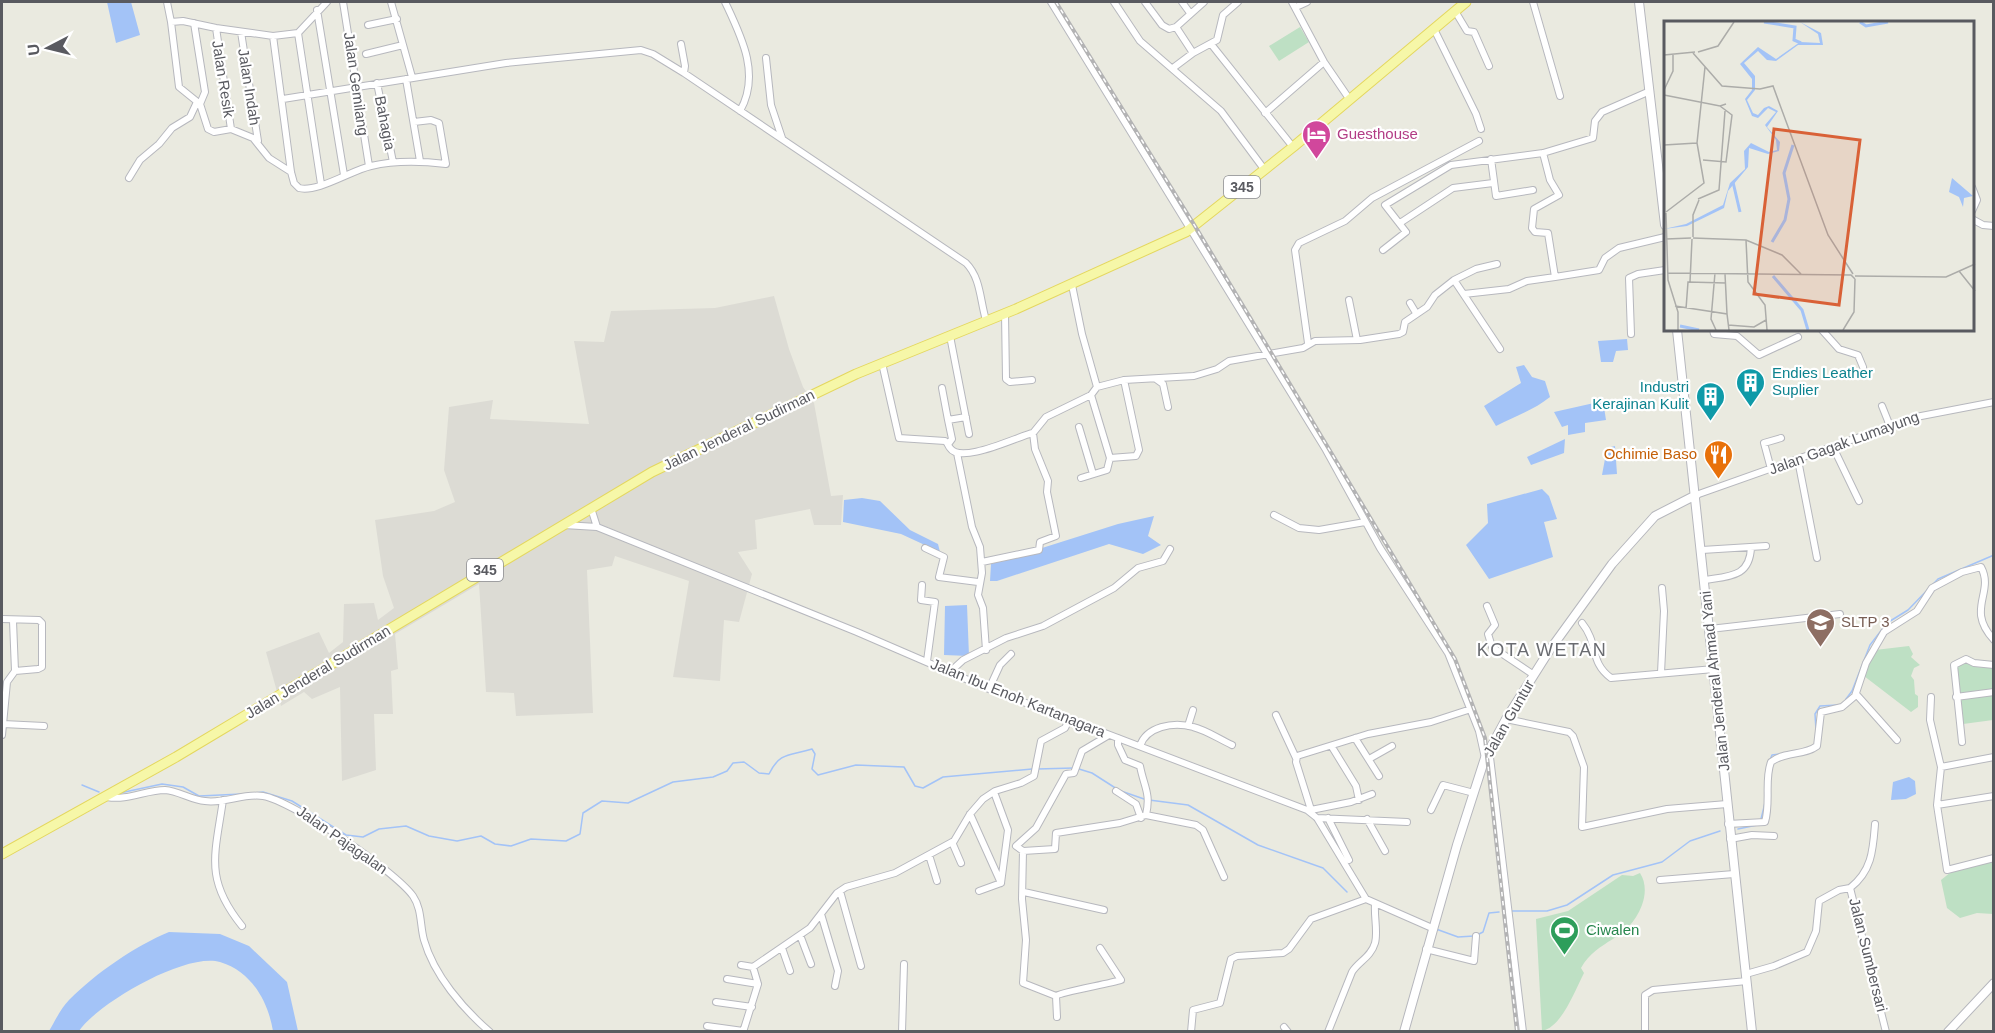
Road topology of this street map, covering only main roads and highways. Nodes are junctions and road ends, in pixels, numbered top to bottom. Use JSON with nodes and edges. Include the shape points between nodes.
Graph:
{"nodes":[{"id":1,"x":1466,"y":2,"type":"edge"},
{"id":2,"x":1639,"y":2,"type":"edge"},
{"id":3,"x":1664,"y":216,"type":"edge"},
{"id":4,"x":1677,"y":332,"type":"edge"},
{"id":5,"x":1696,"y":495,"type":"junction"},
{"id":6,"x":2,"y":854,"type":"edge"},
{"id":7,"x":1994,"y":983,"type":"edge"},
{"id":8,"x":1404,"y":1032,"type":"edge"},
{"id":9,"x":1752,"y":1032,"type":"edge"},
{"id":10,"x":1948,"y":1032,"type":"edge"}],
"edges":[{"from":1,"to":6,"type":"main road","name":"Jalan Jenderal Sudirman","number":"345","via":[[1191,228],[1072,285],[882,363],[634,482],[107,796]]},
{"from":2,"to":3,"type":"main road"},
{"from":4,"to":5,"type":"main road","name":"Jalan Jenderal Ahmad Yani"},
{"from":5,"to":8,"type":"main road","name":"Jalan Guntur","via":[[1648,523],[1612,564],[1579,620],[1534,675],[1489,749],[1433,925]]},
{"from":5,"to":9,"type":"main road","name":"Jalan Jenderal Ahmad Yani"},
{"from":7,"to":10,"type":"main road"}]}
